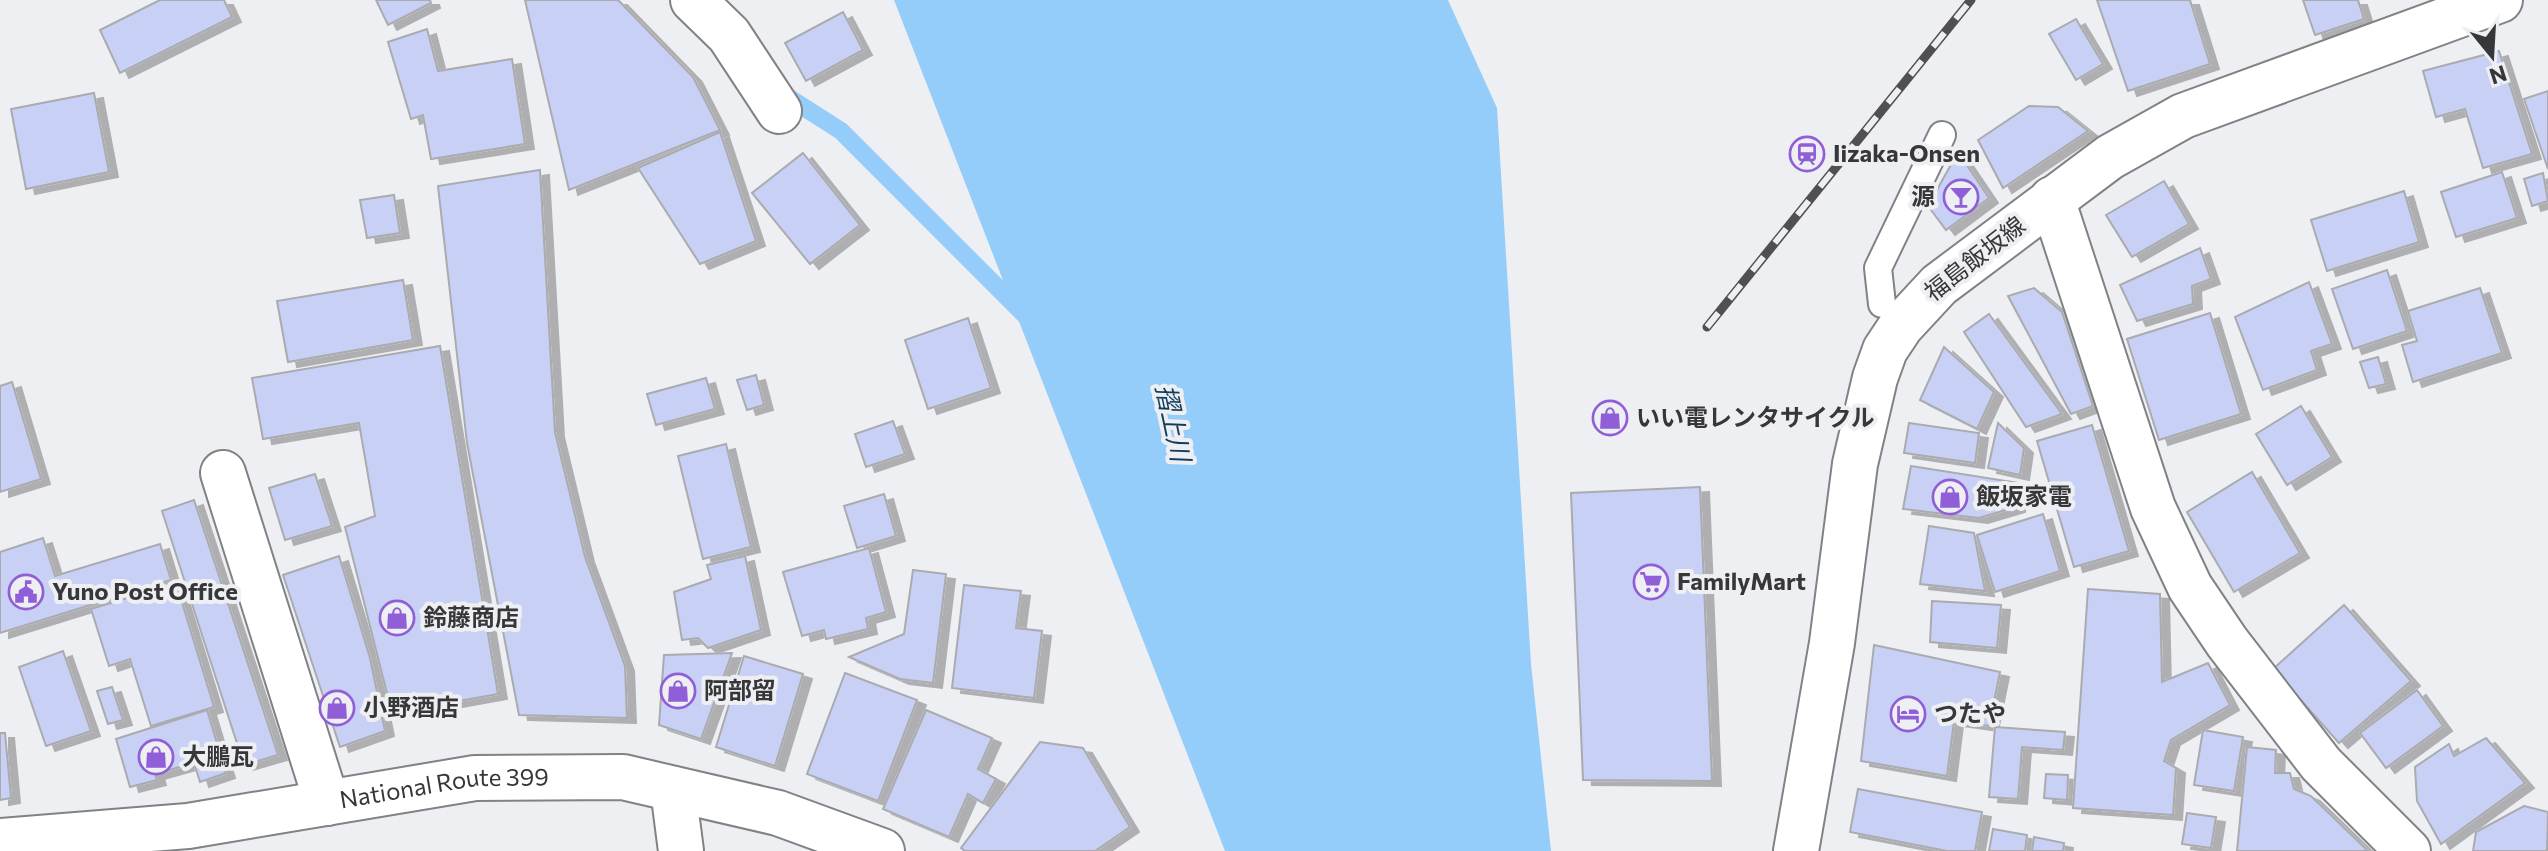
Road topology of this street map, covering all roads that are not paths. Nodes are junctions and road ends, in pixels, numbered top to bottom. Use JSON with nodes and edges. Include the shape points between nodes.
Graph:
{"nodes":[{"id":1,"x":693,"y":0,"type":"edge"},
{"id":2,"x":2500,"y":0,"type":"edge"},
{"id":3,"x":779,"y":111,"type":"dead end"},
{"id":4,"x":1942,"y":135,"type":"dead end"},
{"id":5,"x":2052,"y":199,"type":"junction"},
{"id":6,"x":1882,"y":304,"type":"dead end"},
{"id":7,"x":223,"y":473,"type":"dead end"},
{"id":8,"x":673,"y":789,"type":"junction"},
{"id":9,"x":327,"y":803,"type":"junction"},
{"id":10,"x":25,"y":843,"type":"edge"},
{"id":11,"x":681,"y":851,"type":"edge"},
{"id":12,"x":882,"y":851,"type":"edge"},
{"id":13,"x":1796,"y":851,"type":"edge"},
{"id":14,"x":2408,"y":851,"type":"edge"}],
"edges":[{"from":1,"to":3,"type":"main road","via":[[729,35]]},
{"from":2,"to":5,"type":"main road","name":"福島飯坂線","via":[[2183,116],[2110,157]]},
{"from":4,"to":6,"type":"lane","via":[[1878,268]]},
{"from":5,"to":13,"type":"main road","name":"福島飯坂線","via":[[1939,285],[1917,305],[1885,350],[1855,464],[1832,643]]},
{"from":5,"to":14,"type":"main road","via":[[2153,508],[2190,587],[2321,764]]},
{"from":7,"to":9,"type":"main road"},
{"from":8,"to":9,"type":"main road","name":"National Route 399","via":[[623,777],[475,778]]},
{"from":8,"to":11,"type":"main road"},
{"from":8,"to":12,"type":"main road","name":"National Route 399","via":[[778,813]]},
{"from":9,"to":10,"type":"main road","name":"National Route 399","via":[[188,826]]}]}
